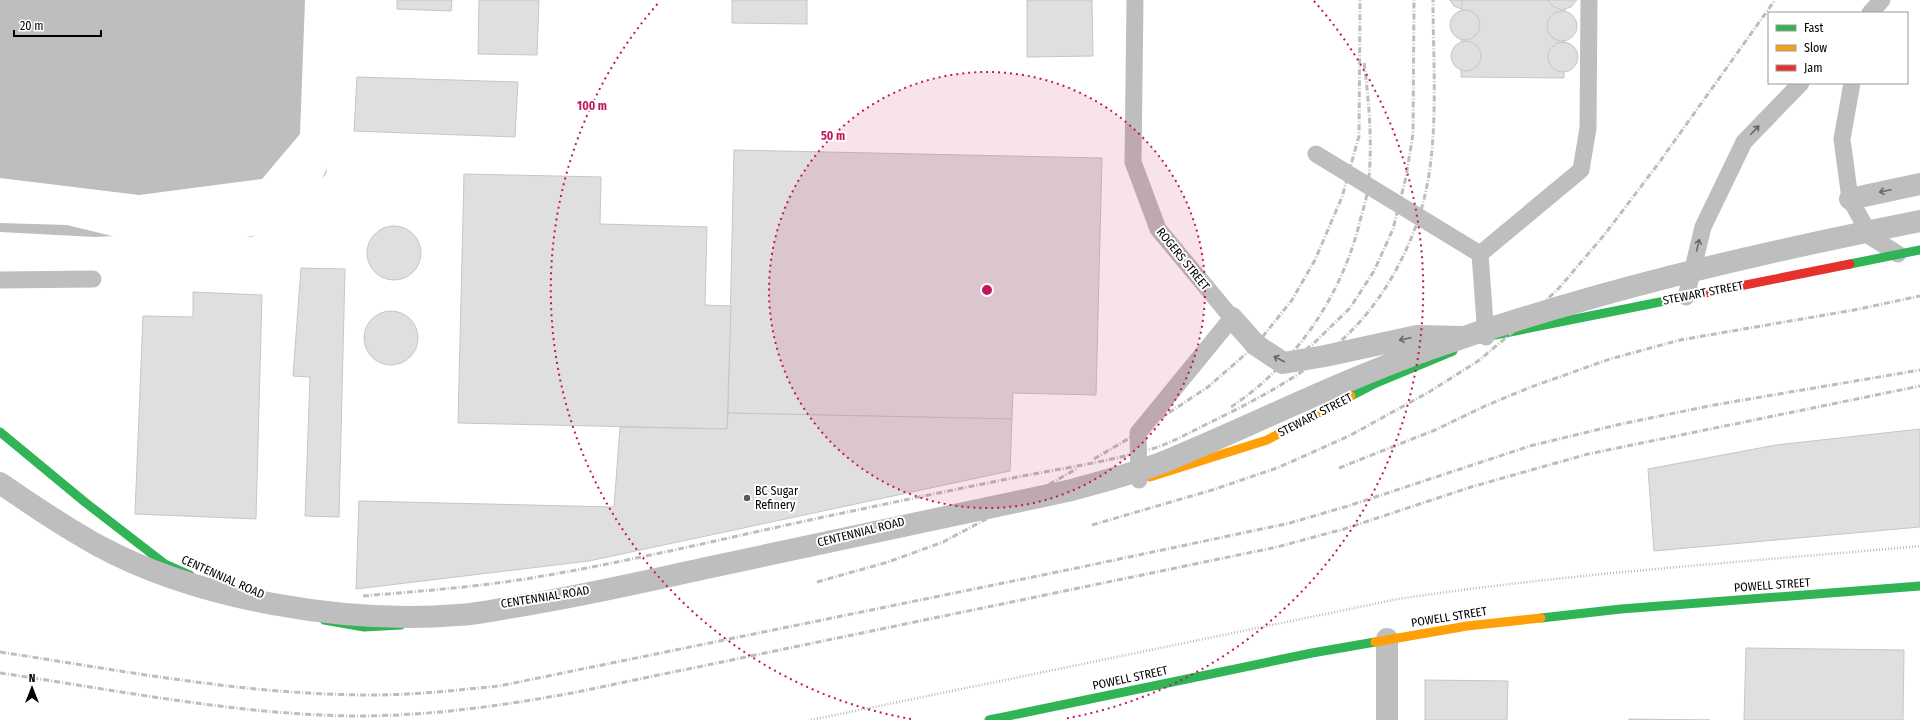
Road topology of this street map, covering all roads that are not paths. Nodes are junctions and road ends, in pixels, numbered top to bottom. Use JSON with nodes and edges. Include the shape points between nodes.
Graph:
{"nodes":[{"id":1,"x":1135,"y":0,"type":"edge"},
{"id":2,"x":1589,"y":0,"type":"edge"},
{"id":3,"x":1882,"y":0,"type":"edge"},
{"id":4,"x":1891,"y":0,"type":"edge"},
{"id":5,"x":1871,"y":12,"type":"edge"},
{"id":6,"x":1885,"y":12,"type":"edge"},
{"id":7,"x":1800,"y":84,"type":"edge"},
{"id":8,"x":1852,"y":84,"type":"edge"},
{"id":9,"x":1316,"y":154,"type":"dead end"},
{"id":10,"x":1920,"y":184,"type":"edge"},
{"id":11,"x":1850,"y":199,"type":"junction"},
{"id":12,"x":1920,"y":222,"type":"edge"},
{"id":13,"x":1920,"y":250,"type":"edge"},
{"id":14,"x":1480,"y":254,"type":"junction"},
{"id":15,"x":1898,"y":254,"type":"junction"},
{"id":16,"x":93,"y":279,"type":"dead end"},
{"id":17,"x":0,"y":280,"type":"edge"},
{"id":18,"x":1686,"y":297,"type":"junction"},
{"id":19,"x":1232,"y":318,"type":"junction"},
{"id":20,"x":1486,"y":337,"type":"junction"},
{"id":21,"x":0,"y":432,"type":"edge"},
{"id":22,"x":1139,"y":480,"type":"junction"},
{"id":23,"x":0,"y":483,"type":"edge"},
{"id":24,"x":858,"y":545,"type":"dead end"},
{"id":25,"x":1920,"y":586,"type":"edge"},
{"id":26,"x":613,"y":598,"type":"dead end"},
{"id":27,"x":1387,"y":639,"type":"junction"},
{"id":28,"x":989,"y":720,"type":"edge"},
{"id":29,"x":1387,"y":720,"type":"edge"}],
"edges":[{"from":1,"to":19,"type":"lane","name":"ROGERS STREET","via":[[1133,162],[1158,229]]},
{"from":2,"to":14,"type":"lane","via":[[1588,128],[1582,170]]},
{"from":3,"to":5,"type":"lane"},
{"from":4,"to":6,"type":"lane"},
{"from":18,"to":7,"type":"lane","one_way":true,"via":[[1703,227],[1744,142]]},
{"from":8,"to":11,"type":"lane","via":[[1842,139]]},
{"from":9,"to":14,"type":"lane"},
{"from":10,"to":11,"type":"street","one_way":true},
{"from":11,"to":15,"type":"lane","via":[[1871,237]]},
{"from":12,"to":23,"type":"street","bridge":true,"via":[[1682,272],[1512,322],[1429,349],[1348,381],[1165,461],[1072,490],[563,599],[459,615],[399,617],[338,614],[269,603],[197,585],[100,547],[49,517]]},
{"from":13,"to":15,"type":"street","name":"STEWART STREET"},
{"from":14,"to":20,"type":"lane"},
{"from":15,"to":18,"type":"street","name":"STEWART STREET"},
{"from":16,"to":17,"type":"lane"},
{"from":18,"to":20,"type":"street","name":"STEWART STREET"},
{"from":20,"to":19,"type":"street","name":"STEWART STREET","one_way":true,"via":[[1417,336],[1283,363],[1256,345]]},
{"from":19,"to":22,"type":"lane","via":[[1138,433]]},
{"from":20,"to":22,"type":"street","name":"STEWART STREET","via":[[1376,383],[1267,440]]},
{"from":21,"to":26,"type":"street","name":"CENTENNIAL ROAD","via":[[165,564],[273,612],[364,627],[461,622]]},
{"from":22,"to":24,"type":"street","name":"CENTENNIAL ROAD","via":[[1009,507]]},
{"from":25,"to":27,"type":"street","name":"POWELL STREET","via":[[1542,616]]},
{"from":27,"to":28,"type":"street","name":"POWELL STREET"},
{"from":27,"to":29,"type":"street"}]}
